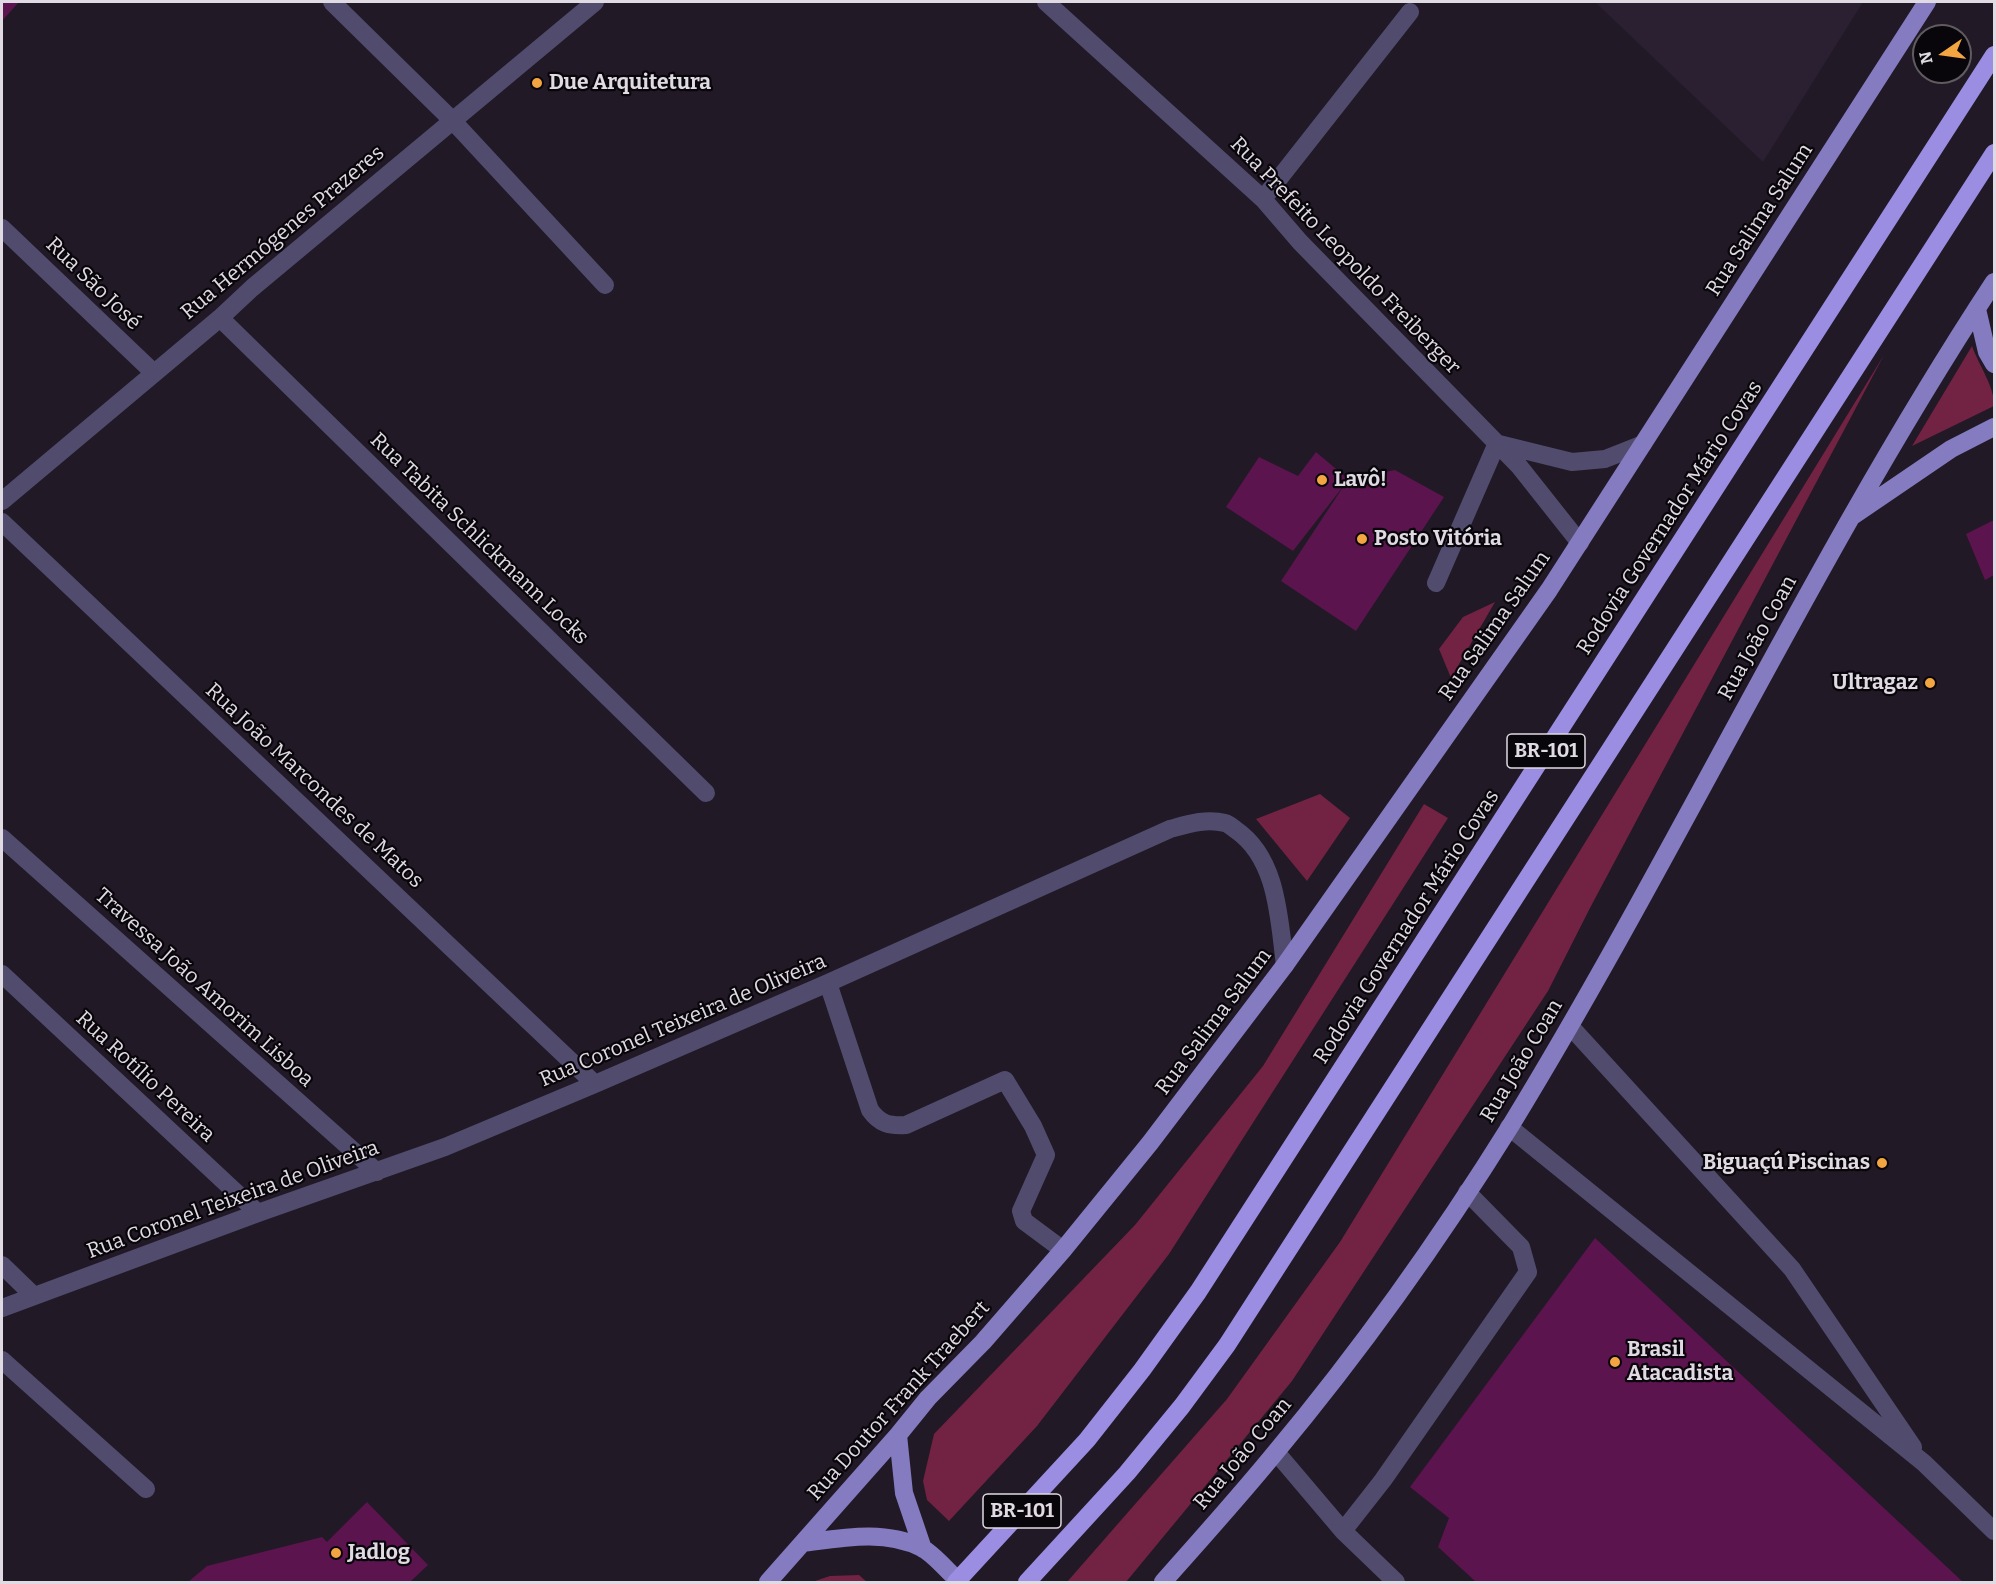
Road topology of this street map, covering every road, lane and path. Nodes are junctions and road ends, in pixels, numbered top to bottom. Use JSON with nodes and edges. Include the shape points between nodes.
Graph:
{"nodes":[{"id":1,"x":332,"y":2,"type":"edge"},
{"id":2,"x":596,"y":2,"type":"edge"},
{"id":3,"x":1046,"y":2,"type":"edge"},
{"id":4,"x":1927,"y":2,"type":"edge"},
{"id":5,"x":1410,"y":12,"type":"dead end"},
{"id":6,"x":1995,"y":56,"type":"edge"},
{"id":7,"x":452,"y":120,"type":"junction"},
{"id":8,"x":1995,"y":153,"type":"edge"},
{"id":9,"x":1263,"y":199,"type":"junction"},
{"id":10,"x":2,"y":228,"type":"edge"},
{"id":11,"x":1995,"y":282,"type":"edge"},
{"id":12,"x":605,"y":285,"type":"dead end"},
{"id":13,"x":1977,"y":309,"type":"junction"},
{"id":14,"x":220,"y":318,"type":"junction"},
{"id":15,"x":1995,"y":364,"type":"edge"},
{"id":16,"x":153,"y":372,"type":"junction"},
{"id":17,"x":1995,"y":427,"type":"edge"},
{"id":18,"x":1497,"y":443,"type":"junction"},
{"id":19,"x":1643,"y":444,"type":"junction"},
{"id":20,"x":2,"y":501,"type":"edge"},
{"id":21,"x":1850,"y":517,"type":"junction"},
{"id":22,"x":2,"y":522,"type":"edge"},
{"id":23,"x":1580,"y":543,"type":"junction"},
{"id":24,"x":1436,"y":583,"type":"dead end"},
{"id":25,"x":706,"y":793,"type":"dead end"},
{"id":26,"x":2,"y":838,"type":"edge"},
{"id":27,"x":1285,"y":965,"type":"junction"},
{"id":28,"x":2,"y":974,"type":"edge"},
{"id":29,"x":828,"y":983,"type":"junction"},
{"id":30,"x":1570,"y":1026,"type":"junction"},
{"id":31,"x":595,"y":1084,"type":"junction"},
{"id":32,"x":1509,"y":1127,"type":"junction"},
{"id":33,"x":377,"y":1172,"type":"junction"},
{"id":34,"x":1467,"y":1192,"type":"junction"},
{"id":35,"x":258,"y":1213,"type":"junction"},
{"id":36,"x":1063,"y":1250,"type":"junction"},
{"id":37,"x":2,"y":1265,"type":"edge"},
{"id":38,"x":34,"y":1296,"type":"junction"},
{"id":39,"x":2,"y":1308,"type":"edge"},
{"id":40,"x":2,"y":1360,"type":"edge"},
{"id":41,"x":898,"y":1435,"type":"junction"},
{"id":42,"x":1276,"y":1452,"type":"junction"},
{"id":43,"x":1924,"y":1463,"type":"junction"},
{"id":44,"x":146,"y":1489,"type":"dead end"},
{"id":45,"x":1343,"y":1531,"type":"junction"},
{"id":46,"x":1995,"y":1531,"type":"edge"},
{"id":47,"x":803,"y":1543,"type":"junction"},
{"id":48,"x":923,"y":1549,"type":"junction"},
{"id":49,"x":768,"y":1582,"type":"edge"},
{"id":50,"x":958,"y":1582,"type":"edge"},
{"id":51,"x":1027,"y":1582,"type":"edge"},
{"id":52,"x":1163,"y":1582,"type":"edge"},
{"id":53,"x":1396,"y":1582,"type":"edge"}],
"edges":[{"from":1,"to":7,"type":"street"},
{"from":2,"to":7,"type":"street","name":"Rua Hermógenes Prazeres"},
{"from":3,"to":9,"type":"street","name":"Rua Prefeito Leopoldo Freiberger"},
{"from":4,"to":19,"type":"main road","name":"Rua Salima Salum"},
{"from":5,"to":9,"type":"street"},
{"from":6,"to":50,"type":"highway","name":"Rodovia Governador Mário Covas","number":"BR-101","via":[[1205,1282],[1087,1440]]},
{"from":7,"to":12,"type":"street"},
{"from":7,"to":14,"type":"street","name":"Rua Hermógenes Prazeres"},
{"from":8,"to":51,"type":"highway","number":"BR-101","via":[[1227,1345],[1127,1473]]},
{"from":9,"to":18,"type":"street","name":"Rua Prefeito Leopoldo Freiberger","via":[[1300,242]]},
{"from":10,"to":16,"type":"street","name":"Rua São José"},
{"from":11,"to":13,"type":"main road","name":"Rua João Coan"},
{"from":13,"to":15,"type":"main road"},
{"from":13,"to":21,"type":"main road","name":"Rua João Coan"},
{"from":14,"to":16,"type":"street","name":"Rua Hermógenes Prazeres"},
{"from":14,"to":25,"type":"street","name":"Rua Tabita Schlickmann Locks"},
{"from":16,"to":20,"type":"street","name":"Rua Hermógenes Prazeres"},
{"from":17,"to":21,"type":"main road","via":[[1951,449]]},
{"from":18,"to":19,"type":"street","via":[[1572,462],[1605,459]]},
{"from":18,"to":23,"type":"street","name":"Rua Prefeito Leopoldo Freiberger"},
{"from":18,"to":24,"type":"street"},
{"from":19,"to":23,"type":"main road","name":"Rua Salima Salum"},
{"from":21,"to":30,"type":"main road","name":"Rua João Coan"},
{"from":22,"to":31,"type":"street","name":"Rua João Marcondes de Matos"},
{"from":23,"to":27,"type":"main road","name":"Rua Salima Salum"},
{"from":26,"to":33,"type":"street","name":"Travessa João Amorim Lisboa"},
{"from":27,"to":29,"type":"street","name":"Rua Coronel Teixeira de Oliveira","via":[[1279,916],[1264,862],[1248,838],[1226,823],[1198,821],[1170,829]]},
{"from":27,"to":36,"type":"main road","name":"Rua Salima Salum"},
{"from":28,"to":35,"type":"street","name":"Rua Rotílio Pereira"},
{"from":29,"to":31,"type":"street","name":"Rua Coronel Teixeira de Oliveira"},
{"from":29,"to":36,"type":"street","via":[[870,1110],[877,1120],[892,1126],[906,1125],[1005,1080],[1046,1155],[1021,1211],[1024,1221]]},
{"from":30,"to":32,"type":"main road","name":"Rua João Coan"},
{"from":30,"to":43,"type":"street","via":[[1792,1269]]},
{"from":31,"to":33,"type":"street","name":"Rua Coronel Teixeira de Oliveira"},
{"from":32,"to":34,"type":"main road","name":"Rua João Coan"},
{"from":32,"to":43,"type":"street"},
{"from":33,"to":35,"type":"street","name":"Rua Coronel Teixeira de Oliveira"},
{"from":34,"to":42,"type":"main road","name":"Rua João Coan","via":[[1351,1359]]},
{"from":34,"to":45,"type":"street","via":[[1521,1247],[1528,1272]]},
{"from":35,"to":38,"type":"street","name":"Rua Coronel Teixeira de Oliveira"},
{"from":36,"to":41,"type":"main road","name":"Rua Doutor Frank Traebert"},
{"from":37,"to":38,"type":"street"},
{"from":38,"to":39,"type":"street","name":"Rua Coronel Teixeira de Oliveira"},
{"from":40,"to":44,"type":"street"},
{"from":41,"to":47,"type":"main road","name":"Rua Doutor Frank Traebert"},
{"from":41,"to":48,"type":"main road","via":[[904,1493]]},
{"from":42,"to":45,"type":"street"},
{"from":42,"to":52,"type":"main road","name":"Rua João Coan"},
{"from":43,"to":46,"type":"street"},
{"from":45,"to":53,"type":"street"},
{"from":47,"to":48,"type":"main road","via":[[864,1536]]},
{"from":47,"to":49,"type":"main road","name":"Rua Doutor Frank Traebert"},
{"from":48,"to":50,"type":"main road"}]}
